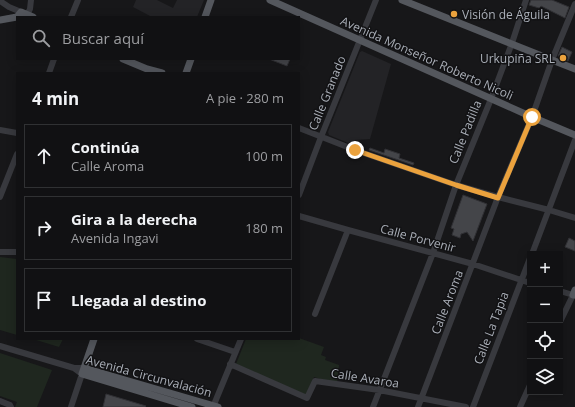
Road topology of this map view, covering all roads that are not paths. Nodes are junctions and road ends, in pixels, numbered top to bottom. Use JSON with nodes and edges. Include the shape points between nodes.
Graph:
{"nodes":[{"id":1,"x":31,"y":0,"type":"edge"},
{"id":2,"x":78,"y":0,"type":"edge"},
{"id":3,"x":211,"y":0,"type":"edge"},
{"id":4,"x":270,"y":0,"type":"edge"},
{"id":5,"x":376,"y":0,"type":"edge"},
{"id":6,"x":402,"y":0,"type":"edge"},
{"id":7,"x":526,"y":0,"type":"edge"},
{"id":8,"x":0,"y":1,"type":"edge"},
{"id":9,"x":575,"y":4,"type":"edge"},
{"id":10,"x":23,"y":16,"type":"edge"},
{"id":11,"x":71,"y":16,"type":"edge"},
{"id":12,"x":205,"y":16,"type":"edge"},
{"id":13,"x":16,"y":17,"type":"edge"},
{"id":14,"x":0,"y":20,"type":"edge"},
{"id":15,"x":360,"y":40,"type":"junction"},
{"id":16,"x":512,"y":43,"type":"junction"},
{"id":17,"x":54,"y":60,"type":"edge"},
{"id":18,"x":125,"y":60,"type":"edge"},
{"id":19,"x":190,"y":60,"type":"edge"},
{"id":20,"x":552,"y":60,"type":"junction"},
{"id":21,"x":575,"y":69,"type":"edge"},
{"id":22,"x":49,"y":72,"type":"edge"},
{"id":23,"x":158,"y":72,"type":"edge"},
{"id":24,"x":186,"y":72,"type":"edge"},
{"id":25,"x":491,"y":98,"type":"junction"},
{"id":26,"x":532,"y":117,"type":"junction"},
{"id":27,"x":300,"y":128,"type":"edge"},
{"id":28,"x":0,"y":130,"type":"edge"},
{"id":29,"x":16,"y":133,"type":"edge"},
{"id":30,"x":575,"y":135,"type":"edge"},
{"id":31,"x":321,"y":137,"type":"junction"},
{"id":32,"x":575,"y":140,"type":"edge"},
{"id":33,"x":16,"y":157,"type":"edge"},
{"id":34,"x":456,"y":185,"type":"junction"},
{"id":35,"x":300,"y":192,"type":"edge"},
{"id":36,"x":0,"y":197,"type":"edge"},
{"id":37,"x":498,"y":198,"type":"junction"},
{"id":38,"x":549,"y":210,"type":"junction"},
{"id":39,"x":300,"y":216,"type":"edge"},
{"id":40,"x":575,"y":218,"type":"edge"},
{"id":41,"x":348,"y":230,"type":"junction"},
{"id":42,"x":533,"y":251,"type":"edge"},
{"id":43,"x":0,"y":252,"type":"edge"},
{"id":44,"x":16,"y":252,"type":"edge"},
{"id":45,"x":432,"y":253,"type":"junction"},
{"id":46,"x":473,"y":264,"type":"junction"},
{"id":47,"x":527,"y":265,"type":"edge"},
{"id":48,"x":521,"y":280,"type":"junction"},
{"id":49,"x":527,"y":282,"type":"edge"},
{"id":50,"x":563,"y":291,"type":"edge"},
{"id":51,"x":574,"y":293,"type":"edge"},
{"id":52,"x":315,"y":314,"type":"dead end"},
{"id":53,"x":563,"y":316,"type":"edge"},
{"id":54,"x":94,"y":340,"type":"edge"},
{"id":55,"x":200,"y":340,"type":"edge"},
{"id":56,"x":240,"y":340,"type":"edge"},
{"id":57,"x":0,"y":346,"type":"edge"},
{"id":58,"x":235,"y":352,"type":"junction"},
{"id":59,"x":230,"y":364,"type":"junction"},
{"id":60,"x":83,"y":371,"type":"junction"},
{"id":61,"x":379,"y":390,"type":"junction"},
{"id":62,"x":527,"y":392,"type":"edge"},
{"id":63,"x":421,"y":398,"type":"junction"},
{"id":64,"x":0,"y":401,"type":"edge"},
{"id":65,"x":215,"y":406,"type":"edge"},
{"id":66,"x":11,"y":407,"type":"edge"},
{"id":67,"x":71,"y":407,"type":"edge"},
{"id":68,"x":192,"y":407,"type":"edge"},
{"id":69,"x":373,"y":407,"type":"edge"},
{"id":70,"x":418,"y":407,"type":"edge"},
{"id":71,"x":466,"y":407,"type":"edge"},
{"id":72,"x":473,"y":407,"type":"edge"},
{"id":73,"x":520,"y":407,"type":"edge"}],
"edges":[{"from":1,"to":10,"type":"street","via":[[30,9]]},
{"from":2,"to":11,"type":"street"},
{"from":3,"to":12,"type":"main road"},
{"from":4,"to":15,"type":"main road","name":"Avenida Monseñor Roberto Nicoli"},
{"from":5,"to":15,"type":"street","name":"Calle Granado"},
{"from":6,"to":16,"type":"main road"},
{"from":7,"to":16,"type":"street","name":"Calle Padilla"},
{"from":8,"to":10,"type":"street"},
{"from":9,"to":20,"type":"street","name":"Calle Aroma"},
{"from":13,"to":14,"type":"main road"},
{"from":15,"to":25,"type":"main road","name":"Avenida Monseñor Roberto Nicoli"},
{"from":15,"to":31,"type":"street","name":"Calle Granado"},
{"from":16,"to":20,"type":"main road"},
{"from":16,"to":25,"type":"street","name":"Calle Padilla"},
{"from":17,"to":22,"type":"street"},
{"from":18,"to":23,"type":"main road"},
{"from":19,"to":24,"type":"main road"},
{"from":20,"to":21,"type":"main road"},
{"from":20,"to":26,"type":"street","name":"Calle Aroma"},
{"from":25,"to":26,"type":"main road","name":"Avenida Monseñor Roberto Nicoli"},
{"from":25,"to":34,"type":"street","name":"Calle Padilla"},
{"from":26,"to":30,"type":"main road","name":"Avenida Monseñor Roberto Nicoli"},
{"from":26,"to":37,"type":"street","name":"Calle Aroma"},
{"from":27,"to":31,"type":"street"},
{"from":28,"to":29,"type":"street"},
{"from":31,"to":34,"type":"street"},
{"from":31,"to":35,"type":"street","name":"Calle Granado"},
{"from":32,"to":38,"type":"street"},
{"from":33,"to":36,"type":"street"},
{"from":34,"to":37,"type":"street"},
{"from":34,"to":45,"type":"street","name":"Calle Padilla"},
{"from":37,"to":38,"type":"street"},
{"from":37,"to":46,"type":"street","name":"Calle Aroma"},
{"from":38,"to":40,"type":"street"},
{"from":38,"to":42,"type":"street"},
{"from":39,"to":41,"type":"street","name":"Calle Porvenir"},
{"from":41,"to":45,"type":"street","name":"Calle Porvenir"},
{"from":41,"to":52,"type":"street"},
{"from":43,"to":44,"type":"street"},
{"from":45,"to":46,"type":"street","name":"Calle Porvenir"},
{"from":45,"to":61,"type":"street","name":"Calle Padilla"},
{"from":46,"to":48,"type":"street","name":"Calle Porvenir"},
{"from":46,"to":63,"type":"street","name":"Calle Aroma"},
{"from":47,"to":48,"type":"street","name":"Calle La Tapia"},
{"from":48,"to":49,"type":"street","name":"Calle Porvenir"},
{"from":48,"to":72,"type":"street","name":"Calle La Tapia"},
{"from":50,"to":51,"type":"street"},
{"from":51,"to":53,"type":"street"},
{"from":54,"to":60,"type":"main road"},
{"from":55,"to":58,"type":"street"},
{"from":56,"to":58,"type":"street"},
{"from":57,"to":60,"type":"street","name":"Avenida Circunvalación"},
{"from":58,"to":59,"type":"street"},
{"from":59,"to":61,"type":"street","name":"Calle Avaroa","via":[[307,398],[315,381]]},
{"from":59,"to":65,"type":"street"},
{"from":60,"to":65,"type":"main road","name":"Avenida Circunvalación"},
{"from":60,"to":67,"type":"street"},
{"from":60,"to":68,"type":"main road","name":"Avenida Circunvalación"},
{"from":61,"to":63,"type":"street","name":"Calle Avaroa"},
{"from":61,"to":69,"type":"street","name":"Calle Padilla"},
{"from":62,"to":73,"type":"street"},
{"from":63,"to":70,"type":"street","name":"Calle Aroma"},
{"from":63,"to":71,"type":"street","name":"Calle Avaroa"},
{"from":64,"to":66,"type":"street"}]}
